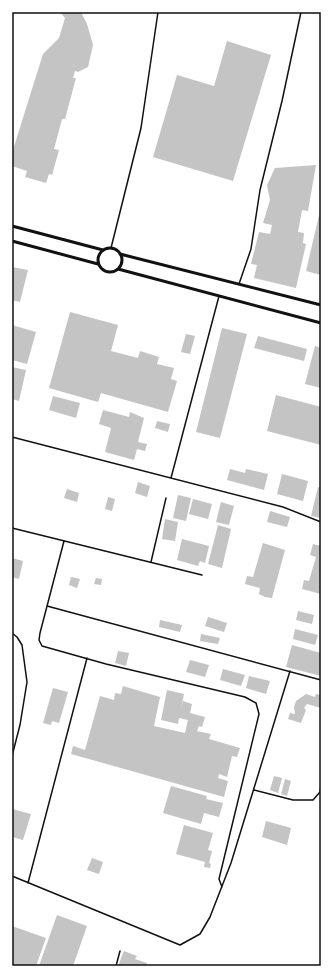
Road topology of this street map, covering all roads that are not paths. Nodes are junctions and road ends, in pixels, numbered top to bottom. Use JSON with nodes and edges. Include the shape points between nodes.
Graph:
{"nodes":[{"id":1,"x":158,"y":12,"type":"edge"},
{"id":2,"x":301,"y":12,"type":"edge"},
{"id":3,"x":12,"y":226,"type":"edge"},
{"id":4,"x":12,"y":241,"type":"edge"},
{"id":5,"x":111,"y":248,"type":"junction"},
{"id":6,"x":103,"y":250,"type":"junction"},
{"id":7,"x":120,"y":254,"type":"junction"},
{"id":8,"x":98,"y":264,"type":"junction"},
{"id":9,"x":118,"y":268,"type":"junction"},
{"id":10,"x":238,"y":284,"type":"junction"},
{"id":11,"x":219,"y":296,"type":"junction"},
{"id":12,"x":321,"y":305,"type":"edge"},
{"id":13,"x":321,"y":323,"type":"edge"},
{"id":14,"x":12,"y":437,"type":"edge"},
{"id":15,"x":171,"y":478,"type":"junction"},
{"id":16,"x":166,"y":498,"type":"dead end"},
{"id":17,"x":321,"y":522,"type":"edge"},
{"id":18,"x":12,"y":528,"type":"edge"},
{"id":19,"x":64,"y":541,"type":"junction"},
{"id":20,"x":151,"y":562,"type":"junction"},
{"id":21,"x":202,"y":575,"type":"dead end"},
{"id":22,"x":47,"y":606,"type":"junction"},
{"id":23,"x":12,"y":634,"type":"edge"},
{"id":24,"x":86,"y":658,"type":"junction"},
{"id":25,"x":290,"y":671,"type":"junction"},
{"id":26,"x":321,"y":680,"type":"edge"},
{"id":27,"x":12,"y":756,"type":"edge"},
{"id":28,"x":321,"y":785,"type":"edge"},
{"id":29,"x":254,"y":790,"type":"junction"},
{"id":30,"x":12,"y":876,"type":"edge"},
{"id":31,"x":28,"y":883,"type":"junction"},
{"id":32,"x":222,"y":887,"type":"junction"},
{"id":33,"x":120,"y":950,"type":"dead end"},
{"id":34,"x":116,"y":966,"type":"edge"}],
"edges":[{"from":1,"to":5,"type":"lane","via":[[141,128]]},
{"from":2,"to":10,"type":"lane","via":[[260,190],[251,249]]},
{"from":3,"to":6,"type":"street"},
{"from":4,"to":8,"type":"street"},
{"from":5,"to":6,"type":"street"},
{"from":5,"to":7,"type":"street"},
{"from":6,"to":8,"type":"street","via":[[98,256]]},
{"from":7,"to":9,"type":"street","via":[[122,261]]},
{"from":7,"to":10,"type":"street"},
{"from":8,"to":9,"type":"street","via":[[107,272]]},
{"from":9,"to":11,"type":"street"},
{"from":10,"to":12,"type":"street"},
{"from":11,"to":13,"type":"street"},
{"from":11,"to":15,"type":"lane"},
{"from":14,"to":15,"type":"lane"},
{"from":15,"to":17,"type":"lane","via":[[283,507]]},
{"from":16,"to":20,"type":"lane"},
{"from":18,"to":19,"type":"lane"},
{"from":19,"to":20,"type":"lane"},
{"from":19,"to":22,"type":"lane"},
{"from":20,"to":21,"type":"lane"},
{"from":22,"to":24,"type":"lane","via":[[39,640],[42,646]]},
{"from":22,"to":25,"type":"lane"},
{"from":23,"to":27,"type":"lane","via":[[22,646],[27,682]]},
{"from":24,"to":31,"type":"lane"},
{"from":24,"to":32,"type":"lane","via":[[245,697],[256,703],[259,714],[219,879]]},
{"from":25,"to":26,"type":"lane"},
{"from":25,"to":29,"type":"lane"},
{"from":28,"to":29,"type":"lane","via":[[320,792],[313,800],[293,800]]},
{"from":29,"to":32,"type":"lane"},
{"from":30,"to":31,"type":"lane"},
{"from":31,"to":32,"type":"lane","via":[[180,945],[200,934]]},
{"from":33,"to":34,"type":"lane"}]}
